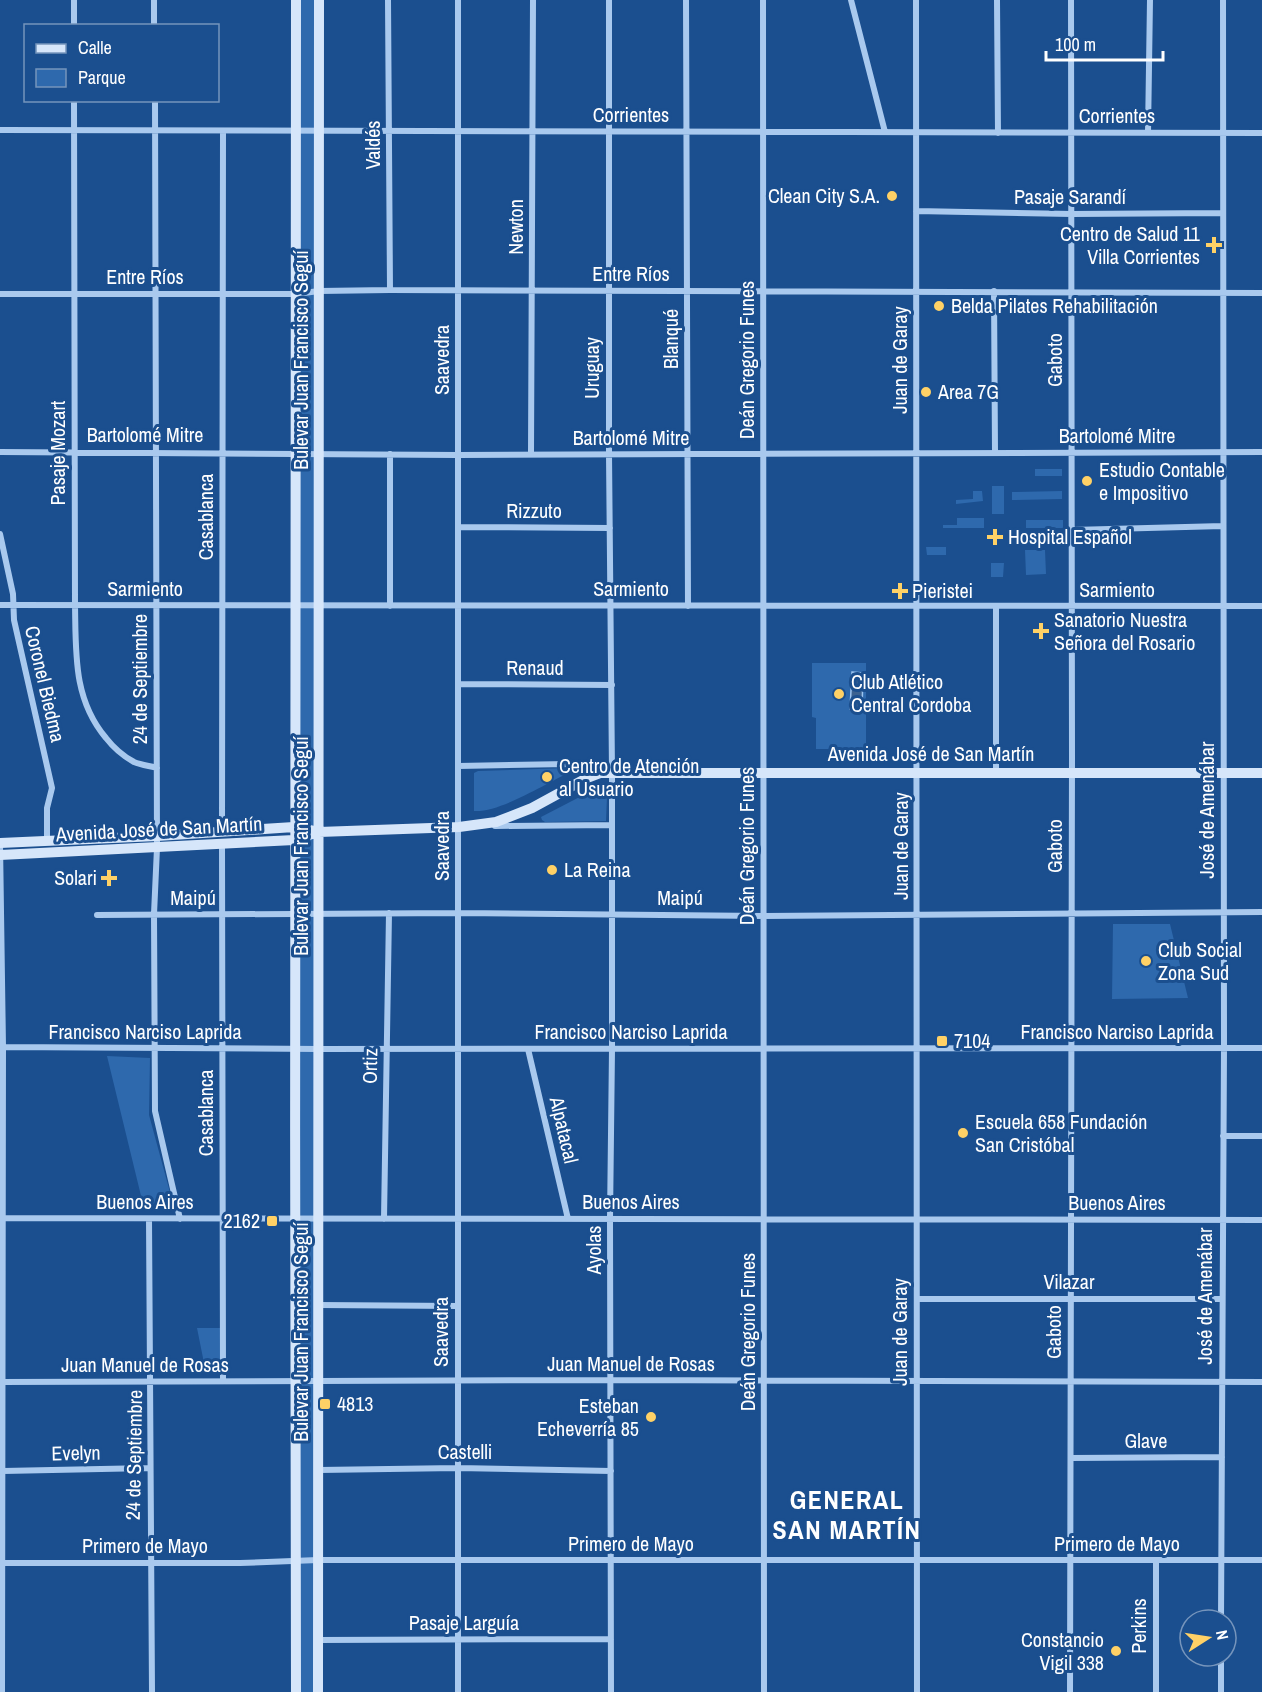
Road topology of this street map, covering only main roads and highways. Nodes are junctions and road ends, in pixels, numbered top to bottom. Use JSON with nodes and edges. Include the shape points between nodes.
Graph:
{"nodes":[{"id":1,"x":296,"y":0,"type":"edge"},
{"id":2,"x":320,"y":0,"type":"edge"},
{"id":3,"x":1262,"y":773,"type":"edge"},
{"id":4,"x":294,"y":827,"type":"junction"},
{"id":5,"x":319,"y":832,"type":"junction"},
{"id":6,"x":294,"y":840,"type":"junction"},
{"id":7,"x":0,"y":843,"type":"edge"},
{"id":8,"x":1,"y":855,"type":"edge"},
{"id":9,"x":296,"y":1692,"type":"edge"},
{"id":10,"x":318,"y":1692,"type":"edge"}],
"edges":[{"from":1,"to":4,"type":"main road","name":"Bulevar Juan Francisco Seguí"},
{"from":2,"to":5,"type":"main road","name":"Bulevar Juan Francisco Seguí"},
{"from":3,"to":5,"type":"main road","name":"Avenida José de San Martín","via":[[612,772],[600,773],[514,817],[479,826]]},
{"from":4,"to":5,"type":"main road","name":"Avenida José de San Martín"},
{"from":4,"to":6,"type":"main road","name":"Bulevar Juan Francisco Seguí"},
{"from":4,"to":7,"type":"main road","name":"Avenida José de San Martín"},
{"from":5,"to":6,"type":"main road","name":"Avenida José de San Martín"},
{"from":5,"to":10,"type":"main road","name":"Bulevar Juan Francisco Seguí"},
{"from":6,"to":8,"type":"main road","name":"Avenida José de San Martín"},
{"from":6,"to":9,"type":"main road","name":"Bulevar Juan Francisco Seguí"}]}
